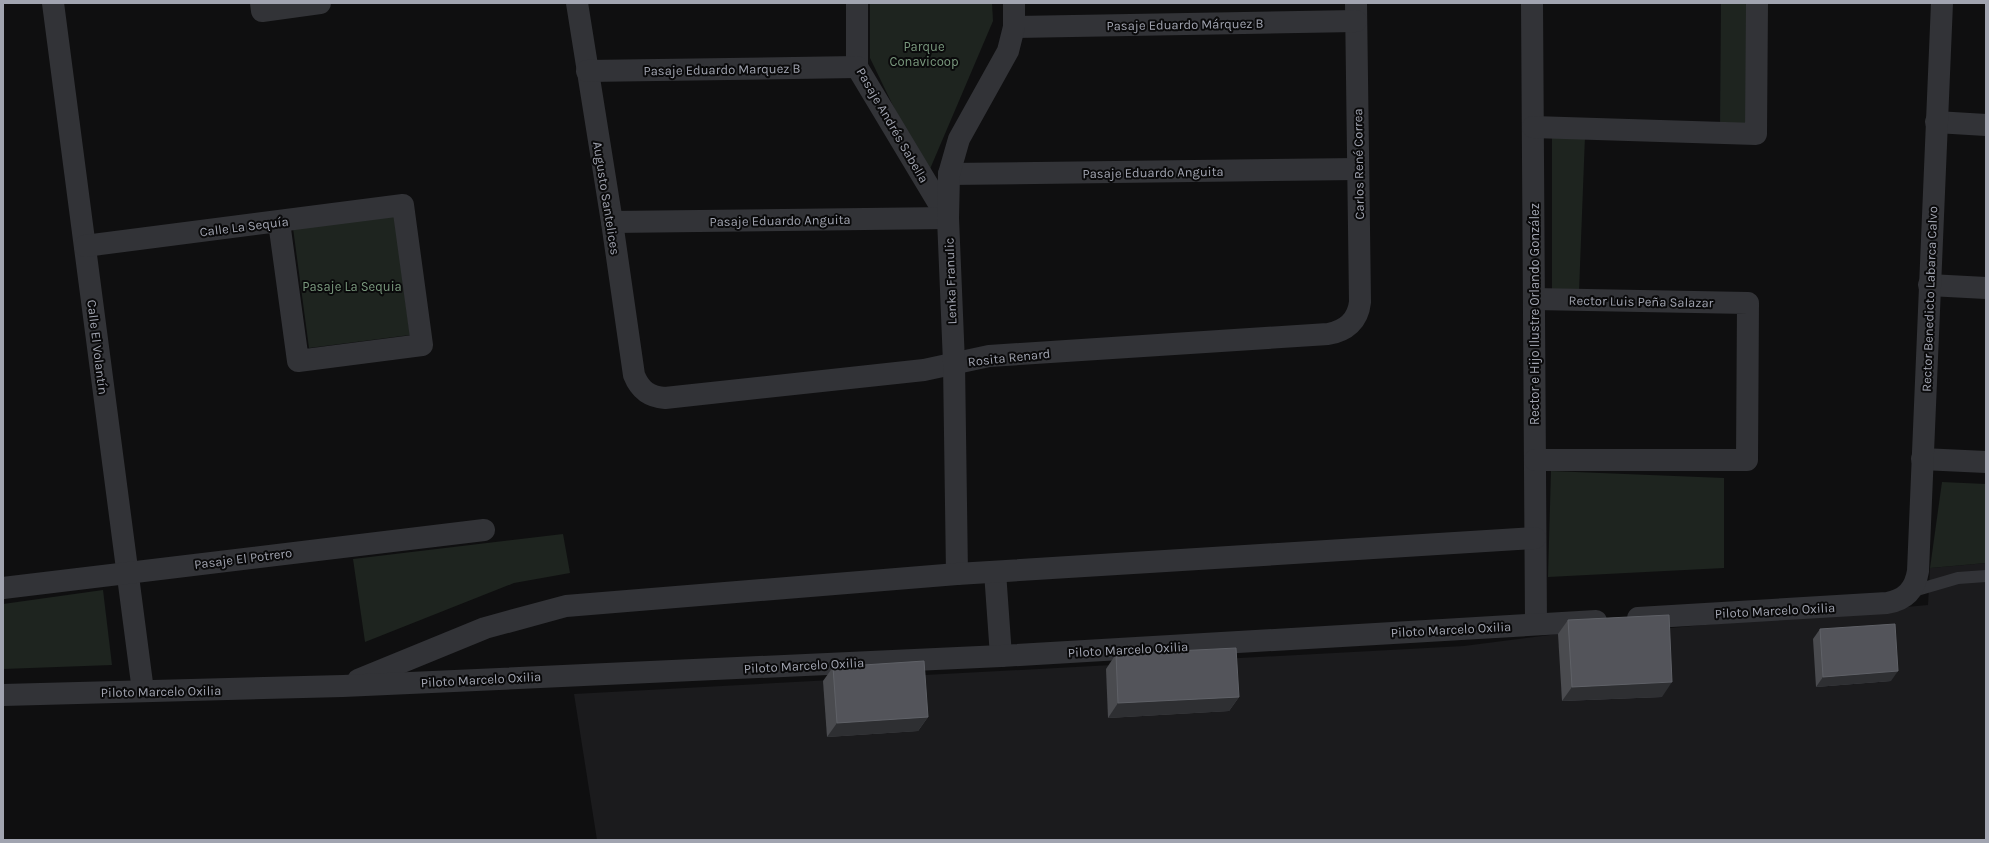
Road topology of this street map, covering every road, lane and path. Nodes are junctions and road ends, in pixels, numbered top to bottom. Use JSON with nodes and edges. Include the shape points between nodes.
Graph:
{"nodes":[{"id":1,"x":53,"y":3,"type":"edge"},
{"id":2,"x":261,"y":3,"type":"edge"},
{"id":3,"x":320,"y":3,"type":"edge"},
{"id":4,"x":577,"y":3,"type":"edge"},
{"id":5,"x":857,"y":3,"type":"edge"},
{"id":6,"x":1014,"y":3,"type":"edge"},
{"id":7,"x":1532,"y":3,"type":"edge"},
{"id":8,"x":1757,"y":3,"type":"edge"},
{"id":9,"x":1942,"y":3,"type":"edge"},
{"id":10,"x":1356,"y":12,"type":"edge"},
{"id":11,"x":1014,"y":27,"type":"junction"},
{"id":12,"x":857,"y":67,"type":"junction"},
{"id":13,"x":587,"y":71,"type":"junction"},
{"id":14,"x":1936,"y":122,"type":"junction"},
{"id":15,"x":1986,"y":125,"type":"edge"},
{"id":16,"x":1533,"y":127,"type":"junction"},
{"id":17,"x":1358,"y":169,"type":"junction"},
{"id":18,"x":949,"y":174,"type":"junction"},
{"id":19,"x":948,"y":218,"type":"junction"},
{"id":20,"x":279,"y":222,"type":"junction"},
{"id":21,"x":612,"y":222,"type":"junction"},
{"id":22,"x":85,"y":246,"type":"junction"},
{"id":23,"x":1929,"y":285,"type":"junction"},
{"id":24,"x":1986,"y":288,"type":"edge"},
{"id":25,"x":1534,"y":299,"type":"junction"},
{"id":26,"x":1351,"y":324,"type":"joint"},
{"id":27,"x":954,"y":363,"type":"junction"},
{"id":28,"x":643,"y":390,"type":"joint"},
{"id":29,"x":1922,"y":459,"type":"junction"},
{"id":30,"x":1535,"y":460,"type":"junction"},
{"id":31,"x":1986,"y":462,"type":"edge"},
{"id":32,"x":484,"y":530,"type":"dead end"},
{"id":33,"x":1535,"y":538,"type":"junction"},
{"id":34,"x":127,"y":572,"type":"junction"},
{"id":35,"x":995,"y":572,"type":"junction"},
{"id":36,"x":957,"y":574,"type":"junction"},
{"id":37,"x":1986,"y":576,"type":"edge"},
{"id":38,"x":3,"y":588,"type":"edge"},
{"id":39,"x":1910,"y":592,"type":"junction"},
{"id":40,"x":1536,"y":624,"type":"junction"},
{"id":41,"x":1001,"y":656,"type":"junction"},
{"id":42,"x":343,"y":686,"type":"junction"},
{"id":43,"x":143,"y":691,"type":"junction"},
{"id":44,"x":3,"y":695,"type":"edge"}],
"edges":[{"from":1,"to":22,"type":"street","name":"Calle El Volantín"},
{"from":2,"to":3,"type":"street","via":[[262,11]]},
{"from":4,"to":13,"type":"street","name":"Augusto Santelices"},
{"from":5,"to":12,"type":"street","name":"Pasaje Andrés Sabella"},
{"from":6,"to":11,"type":"street","name":"Lenka Franulic"},
{"from":7,"to":16,"type":"street","name":"Rector e Hijo Ilustre Orlando González"},
{"from":8,"to":16,"type":"street","via":[[1756,134]]},
{"from":9,"to":14,"type":"street","name":"Rector Benedicto Labarca Calvo"},
{"from":10,"to":11,"type":"street","name":"Pasaje Eduardo Márquez B"},
{"from":10,"to":17,"type":"street","name":"Carlos René Correa"},
{"from":11,"to":18,"type":"street","name":"Lenka Franulic","via":[[1008,51],[960,139]]},
{"from":12,"to":13,"type":"street","name":"Pasaje Eduardo Marquez B"},
{"from":12,"to":19,"type":"street","name":"Pasaje Andrés Sabella"},
{"from":13,"to":21,"type":"street","name":"Augusto Santelices"},
{"from":14,"to":15,"type":"street"},
{"from":14,"to":23,"type":"street","name":"Rector Benedicto Labarca Calvo"},
{"from":16,"to":25,"type":"street","name":"Rector e Hijo Ilustre Orlando González"},
{"from":17,"to":18,"type":"street","name":"Pasaje Eduardo Anguita"},
{"from":17,"to":26,"type":"street","name":"Carlos René Correa","via":[[1360,302],[1359,310]]},
{"from":18,"to":19,"type":"street","name":"Lenka Franulic"},
{"from":19,"to":21,"type":"street","name":"Pasaje Eduardo Anguita"},
{"from":19,"to":27,"type":"street","name":"Lenka Franulic"},
{"from":20,"to":20,"type":"street","name":"Calle La Sequía","via":[[403,205],[422,345],[298,362]]},
{"from":20,"to":22,"type":"street","name":"Calle La Sequía"},
{"from":21,"to":28,"type":"street","name":"Augusto Santelices","via":[[632,366],[637,383]]},
{"from":22,"to":34,"type":"street","name":"Calle El Volantín"},
{"from":23,"to":24,"type":"street"},
{"from":23,"to":29,"type":"street","name":"Rector Benedicto Labarca Calvo"},
{"from":25,"to":30,"type":"street","name":"Rector e Hijo Ilustre Orlando González"},
{"from":25,"to":30,"type":"street","name":"Rector Luis Peña Salazar","via":[[1748,303],[1747,460]]},
{"from":26,"to":27,"type":"street","name":"Rosita Renard","via":[[1328,334],[989,356]]},
{"from":27,"to":28,"type":"street","name":"Rosita Renard","via":[[924,370],[665,398],[650,395]]},
{"from":27,"to":36,"type":"street","name":"Lenka Franulic"},
{"from":29,"to":31,"type":"street"},
{"from":29,"to":39,"type":"street","name":"Rector Benedicto Labarca Calvo","via":[[1918,571]]},
{"from":30,"to":33,"type":"street","name":"Rector e Hijo Ilustre Orlando González"},
{"from":32,"to":34,"type":"street","name":"Pasaje El Potrero"},
{"from":33,"to":35,"type":"street","name":"Piloto Marcelo Oxilia"},
{"from":33,"to":40,"type":"street","name":"Rector e Hijo Ilustre Orlando González"},
{"from":34,"to":38,"type":"street","name":"Pasaje El Potrero"},
{"from":34,"to":43,"type":"street","name":"Calle El Volantín"},
{"from":35,"to":36,"type":"street","name":"Piloto Marcelo Oxilia"},
{"from":35,"to":41,"type":"street"},
{"from":36,"to":42,"type":"street","name":"Piloto Marcelo Oxilia","via":[[566,606],[485,628]]},
{"from":37,"to":39,"type":"lane","via":[[1958,578]]},
{"from":39,"to":40,"type":"street","name":"Piloto Marcelo Oxilia","via":[[1896,602],[1887,603]]},
{"from":40,"to":41,"type":"street","name":"Piloto Marcelo Oxilia"},
{"from":41,"to":42,"type":"street","name":"Piloto Marcelo Oxilia"},
{"from":42,"to":43,"type":"street","name":"Piloto Marcelo Oxilia"},
{"from":43,"to":44,"type":"street","name":"Piloto Marcelo Oxilia"}]}
